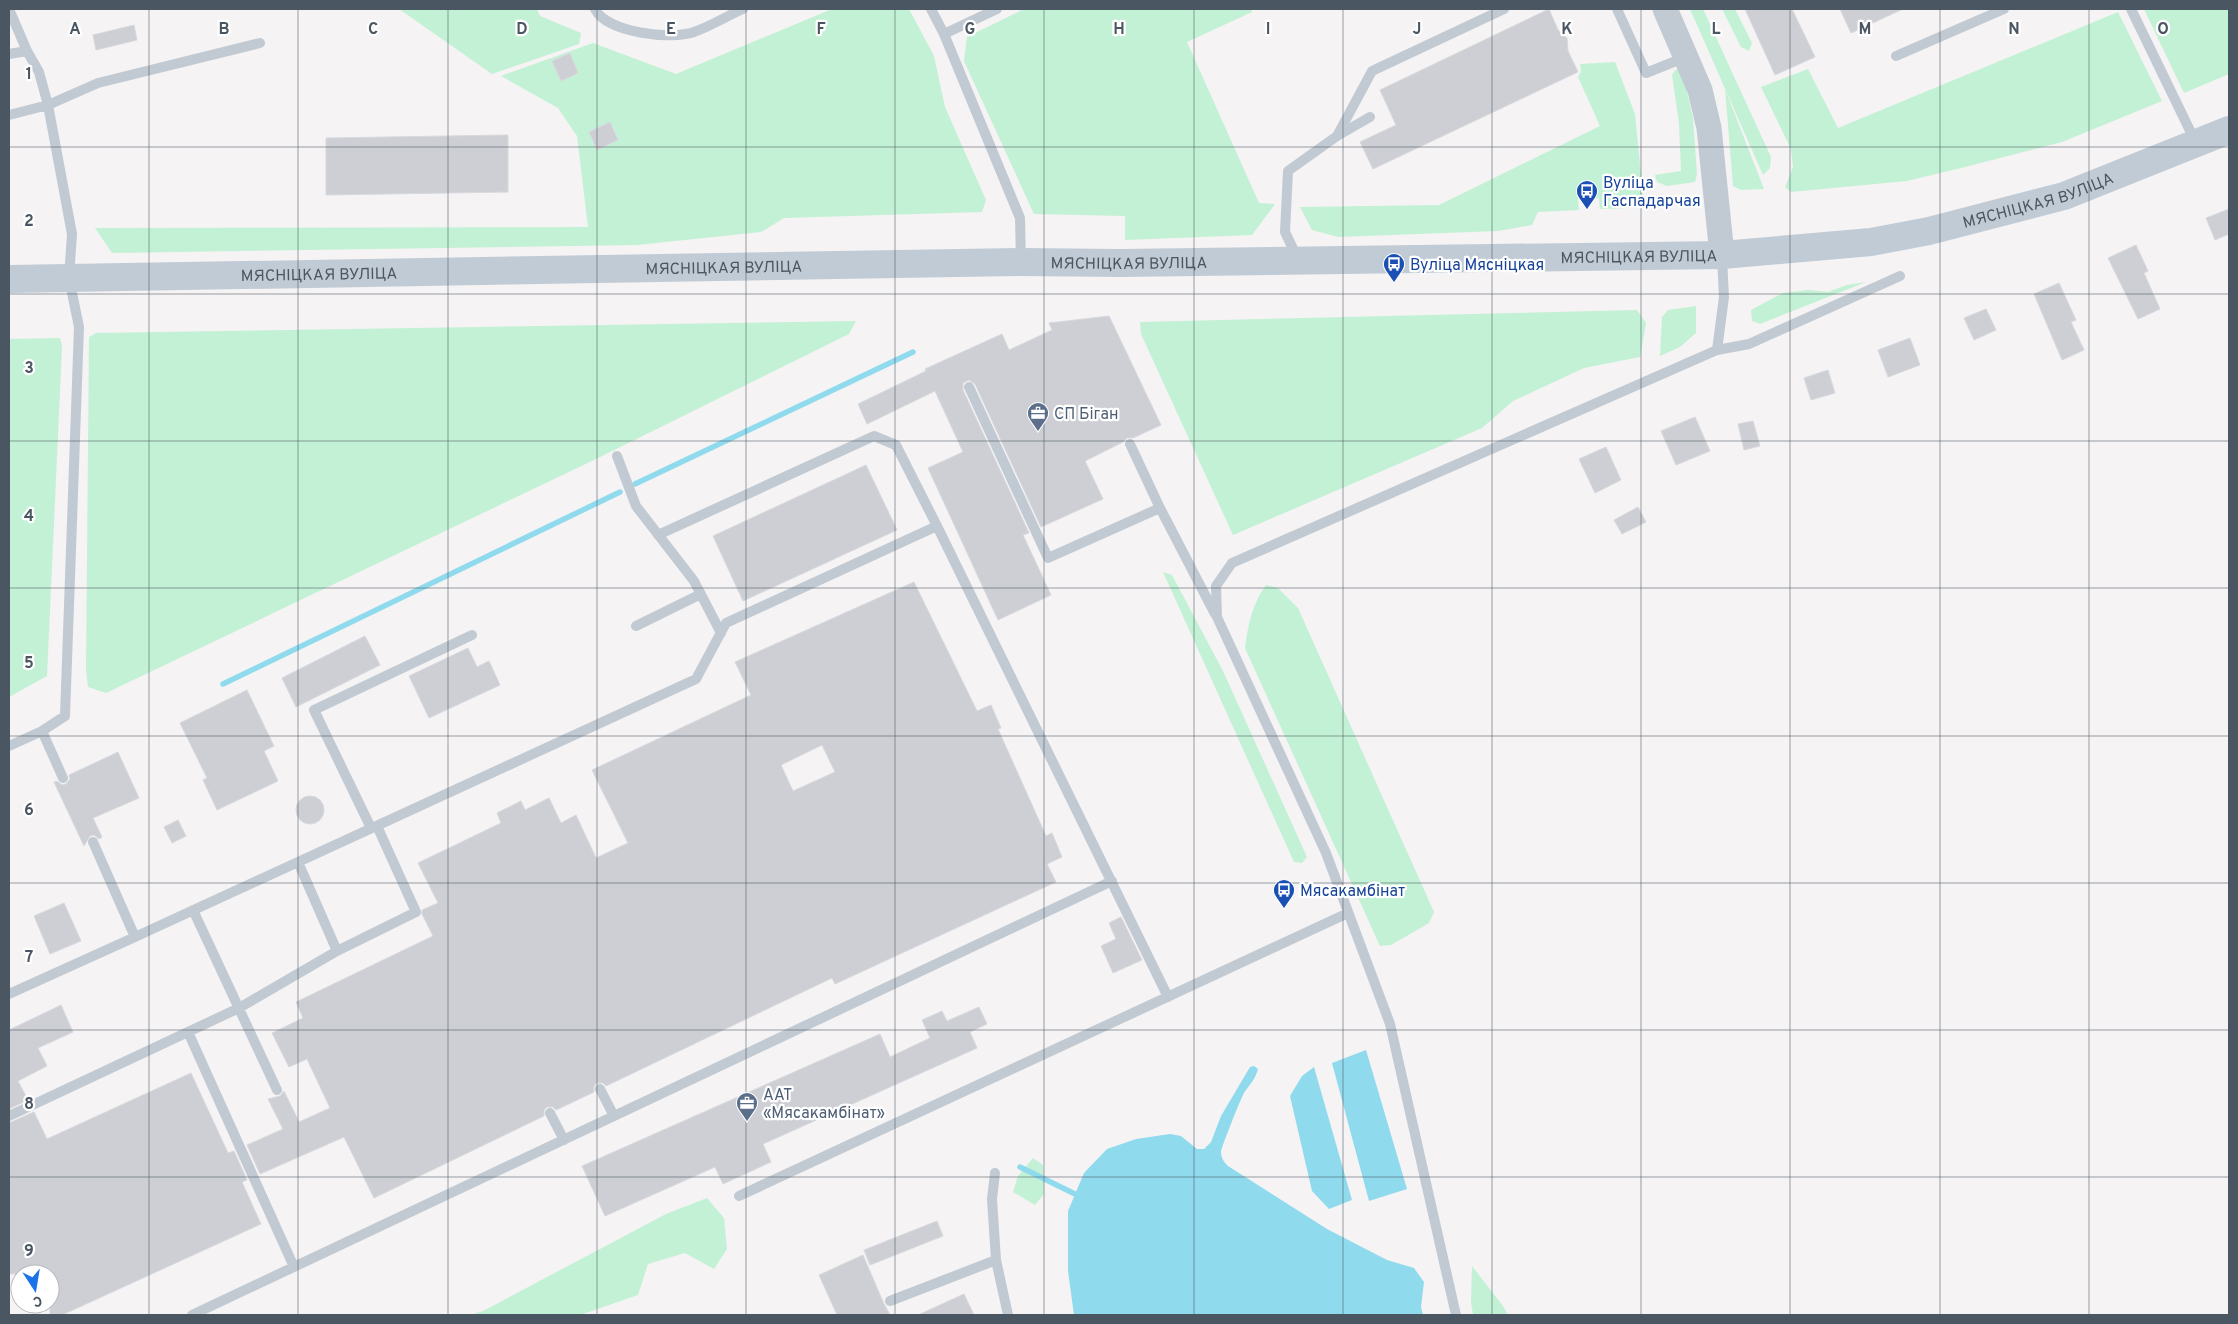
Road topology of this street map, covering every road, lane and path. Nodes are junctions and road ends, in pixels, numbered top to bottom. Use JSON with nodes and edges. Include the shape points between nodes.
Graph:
{"nodes":[{"id":1,"x":9,"y":9,"type":"edge"},
{"id":2,"x":595,"y":9,"type":"edge"},
{"id":3,"x":743,"y":9,"type":"edge"},
{"id":4,"x":931,"y":9,"type":"edge"},
{"id":5,"x":997,"y":9,"type":"edge"},
{"id":6,"x":1504,"y":9,"type":"edge"},
{"id":7,"x":1617,"y":9,"type":"edge"},
{"id":8,"x":1665,"y":9,"type":"edge"},
{"id":9,"x":2004,"y":9,"type":"edge"},
{"id":10,"x":2131,"y":9,"type":"edge"},
{"id":11,"x":944,"y":34,"type":"junction"},
{"id":12,"x":260,"y":43,"type":"dead end"},
{"id":13,"x":26,"y":51,"type":"junction"},
{"id":14,"x":9,"y":54,"type":"edge"},
{"id":15,"x":1896,"y":56,"type":"dead end"},
{"id":16,"x":1686,"y":57,"type":"junction"},
{"id":17,"x":48,"y":105,"type":"junction"},
{"id":18,"x":9,"y":114,"type":"edge"},
{"id":19,"x":1370,"y":117,"type":"dead end"},
{"id":20,"x":2229,"y":130,"type":"edge"},
{"id":21,"x":1337,"y":136,"type":"junction"},
{"id":22,"x":2196,"y":144,"type":"junction"},
{"id":23,"x":1722,"y":255,"type":"junction"},
{"id":24,"x":1299,"y":261,"type":"junction"},
{"id":25,"x":1021,"y":262,"type":"junction"},
{"id":26,"x":1900,"y":276,"type":"dead end"},
{"id":27,"x":69,"y":278,"type":"junction"},
{"id":28,"x":9,"y":279,"type":"edge"},
{"id":29,"x":1717,"y":350,"type":"junction"},
{"id":30,"x":969,"y":387,"type":"dead end"},
{"id":31,"x":1130,"y":444,"type":"dead end"},
{"id":32,"x":617,"y":456,"type":"dead end"},
{"id":33,"x":1160,"y":508,"type":"junction"},
{"id":34,"x":937,"y":526,"type":"junction"},
{"id":35,"x":658,"y":535,"type":"junction"},
{"id":36,"x":701,"y":594,"type":"junction"},
{"id":37,"x":1216,"y":617,"type":"junction"},
{"id":38,"x":636,"y":626,"type":"dead end"},
{"id":39,"x":721,"y":632,"type":"junction"},
{"id":40,"x":472,"y":635,"type":"dead end"},
{"id":41,"x":42,"y":731,"type":"junction"},
{"id":42,"x":9,"y":746,"type":"edge"},
{"id":43,"x":62,"y":778,"type":"dead end"},
{"id":44,"x":374,"y":827,"type":"junction"},
{"id":45,"x":93,"y":842,"type":"dead end"},
{"id":46,"x":298,"y":862,"type":"junction"},
{"id":47,"x":1112,"y":881,"type":"junction"},
{"id":48,"x":193,"y":910,"type":"junction"},
{"id":49,"x":1348,"y":912,"type":"junction"},
{"id":50,"x":135,"y":937,"type":"junction"},
{"id":51,"x":337,"y":951,"type":"junction"},
{"id":52,"x":9,"y":994,"type":"edge"},
{"id":53,"x":1168,"y":996,"type":"junction"},
{"id":54,"x":239,"y":1008,"type":"junction"},
{"id":55,"x":188,"y":1032,"type":"junction"},
{"id":56,"x":600,"y":1089,"type":"dead end"},
{"id":57,"x":277,"y":1090,"type":"dead end"},
{"id":58,"x":550,"y":1113,"type":"dead end"},
{"id":59,"x":9,"y":1116,"type":"edge"},
{"id":60,"x":614,"y":1116,"type":"junction"},
{"id":61,"x":564,"y":1140,"type":"junction"},
{"id":62,"x":995,"y":1173,"type":"dead end"},
{"id":63,"x":739,"y":1196,"type":"dead end"},
{"id":64,"x":996,"y":1260,"type":"junction"},
{"id":65,"x":294,"y":1267,"type":"junction"},
{"id":66,"x":890,"y":1301,"type":"dead end"},
{"id":67,"x":192,"y":1315,"type":"edge"},
{"id":68,"x":1008,"y":1315,"type":"edge"},
{"id":69,"x":1456,"y":1315,"type":"edge"}],
"edges":[{"from":1,"to":13,"type":"lane"},
{"from":2,"to":3,"type":"lane","via":[[598,15],[616,26],[653,35],[693,32]]},
{"from":4,"to":11,"type":"lane"},
{"from":5,"to":11,"type":"lane"},
{"from":6,"to":21,"type":"lane","via":[[1372,71]]},
{"from":7,"to":16,"type":"lane","via":[[1646,73]]},
{"from":8,"to":16,"type":"street"},
{"from":9,"to":15,"type":"lane"},
{"from":10,"to":22,"type":"lane"},
{"from":11,"to":25,"type":"lane","via":[[1020,218]]},
{"from":12,"to":17,"type":"lane","via":[[98,83]]},
{"from":13,"to":14,"type":"lane"},
{"from":13,"to":17,"type":"lane","via":[[40,72]]},
{"from":16,"to":23,"type":"street","via":[[1700,90],[1709,128]]},
{"from":17,"to":18,"type":"lane"},
{"from":17,"to":27,"type":"lane","via":[[72,234]]},
{"from":19,"to":21,"type":"lane"},
{"from":20,"to":22,"type":"main road","name":"МЯСНІЦКАЯ ВУЛІЦА"},
{"from":21,"to":24,"type":"lane","via":[[1288,171],[1285,232]]},
{"from":22,"to":23,"type":"main road","name":"МЯСНІЦКАЯ ВУЛІЦА","via":[[2064,196],[1929,231],[1872,242]]},
{"from":23,"to":24,"type":"main road","name":"МЯСНІЦКАЯ ВУЛІЦА"},
{"from":23,"to":29,"type":"lane","via":[[1724,297]]},
{"from":24,"to":25,"type":"main road","name":"МЯСНІЦКАЯ ВУЛІЦА"},
{"from":25,"to":27,"type":"main road","name":"МЯСНІЦКАЯ ВУЛІЦА"},
{"from":26,"to":29,"type":"lane","via":[[1749,344]]},
{"from":27,"to":28,"type":"main road","name":"МЯСНІЦКАЯ ВУЛІЦА"},
{"from":27,"to":41,"type":"lane","via":[[79,327],[65,716]]},
{"from":29,"to":37,"type":"lane","via":[[1232,563],[1216,586]]},
{"from":30,"to":33,"type":"lane","via":[[1048,558]]},
{"from":31,"to":33,"type":"lane"},
{"from":32,"to":35,"type":"lane","via":[[636,506]]},
{"from":33,"to":37,"type":"lane"},
{"from":34,"to":35,"type":"lane","via":[[896,445],[874,436]]},
{"from":34,"to":39,"type":"lane","via":[[726,623]]},
{"from":34,"to":47,"type":"lane"},
{"from":35,"to":36,"type":"lane"},
{"from":36,"to":38,"type":"lane"},
{"from":36,"to":39,"type":"lane"},
{"from":37,"to":49,"type":"lane","via":[[1326,853]]},
{"from":39,"to":44,"type":"lane","via":[[696,679]]},
{"from":40,"to":44,"type":"lane","via":[[314,710]]},
{"from":41,"to":42,"type":"lane"},
{"from":41,"to":43,"type":"lane"},
{"from":44,"to":46,"type":"lane"},
{"from":44,"to":51,"type":"lane","via":[[416,912]]},
{"from":45,"to":50,"type":"lane"},
{"from":46,"to":48,"type":"lane"},
{"from":46,"to":51,"type":"lane"},
{"from":47,"to":53,"type":"lane"},
{"from":47,"to":60,"type":"lane"},
{"from":48,"to":50,"type":"lane"},
{"from":48,"to":54,"type":"lane"},
{"from":49,"to":53,"type":"lane"},
{"from":49,"to":69,"type":"lane","via":[[1390,1024]]},
{"from":50,"to":52,"type":"lane"},
{"from":51,"to":54,"type":"lane"},
{"from":53,"to":63,"type":"lane"},
{"from":54,"to":55,"type":"lane"},
{"from":54,"to":57,"type":"lane"},
{"from":55,"to":59,"type":"lane"},
{"from":55,"to":65,"type":"lane"},
{"from":56,"to":60,"type":"lane"},
{"from":58,"to":61,"type":"lane"},
{"from":60,"to":61,"type":"lane"},
{"from":61,"to":65,"type":"lane"},
{"from":62,"to":64,"type":"lane","via":[[992,1199]]},
{"from":64,"to":66,"type":"lane"},
{"from":64,"to":68,"type":"lane"},
{"from":65,"to":67,"type":"lane"}]}
